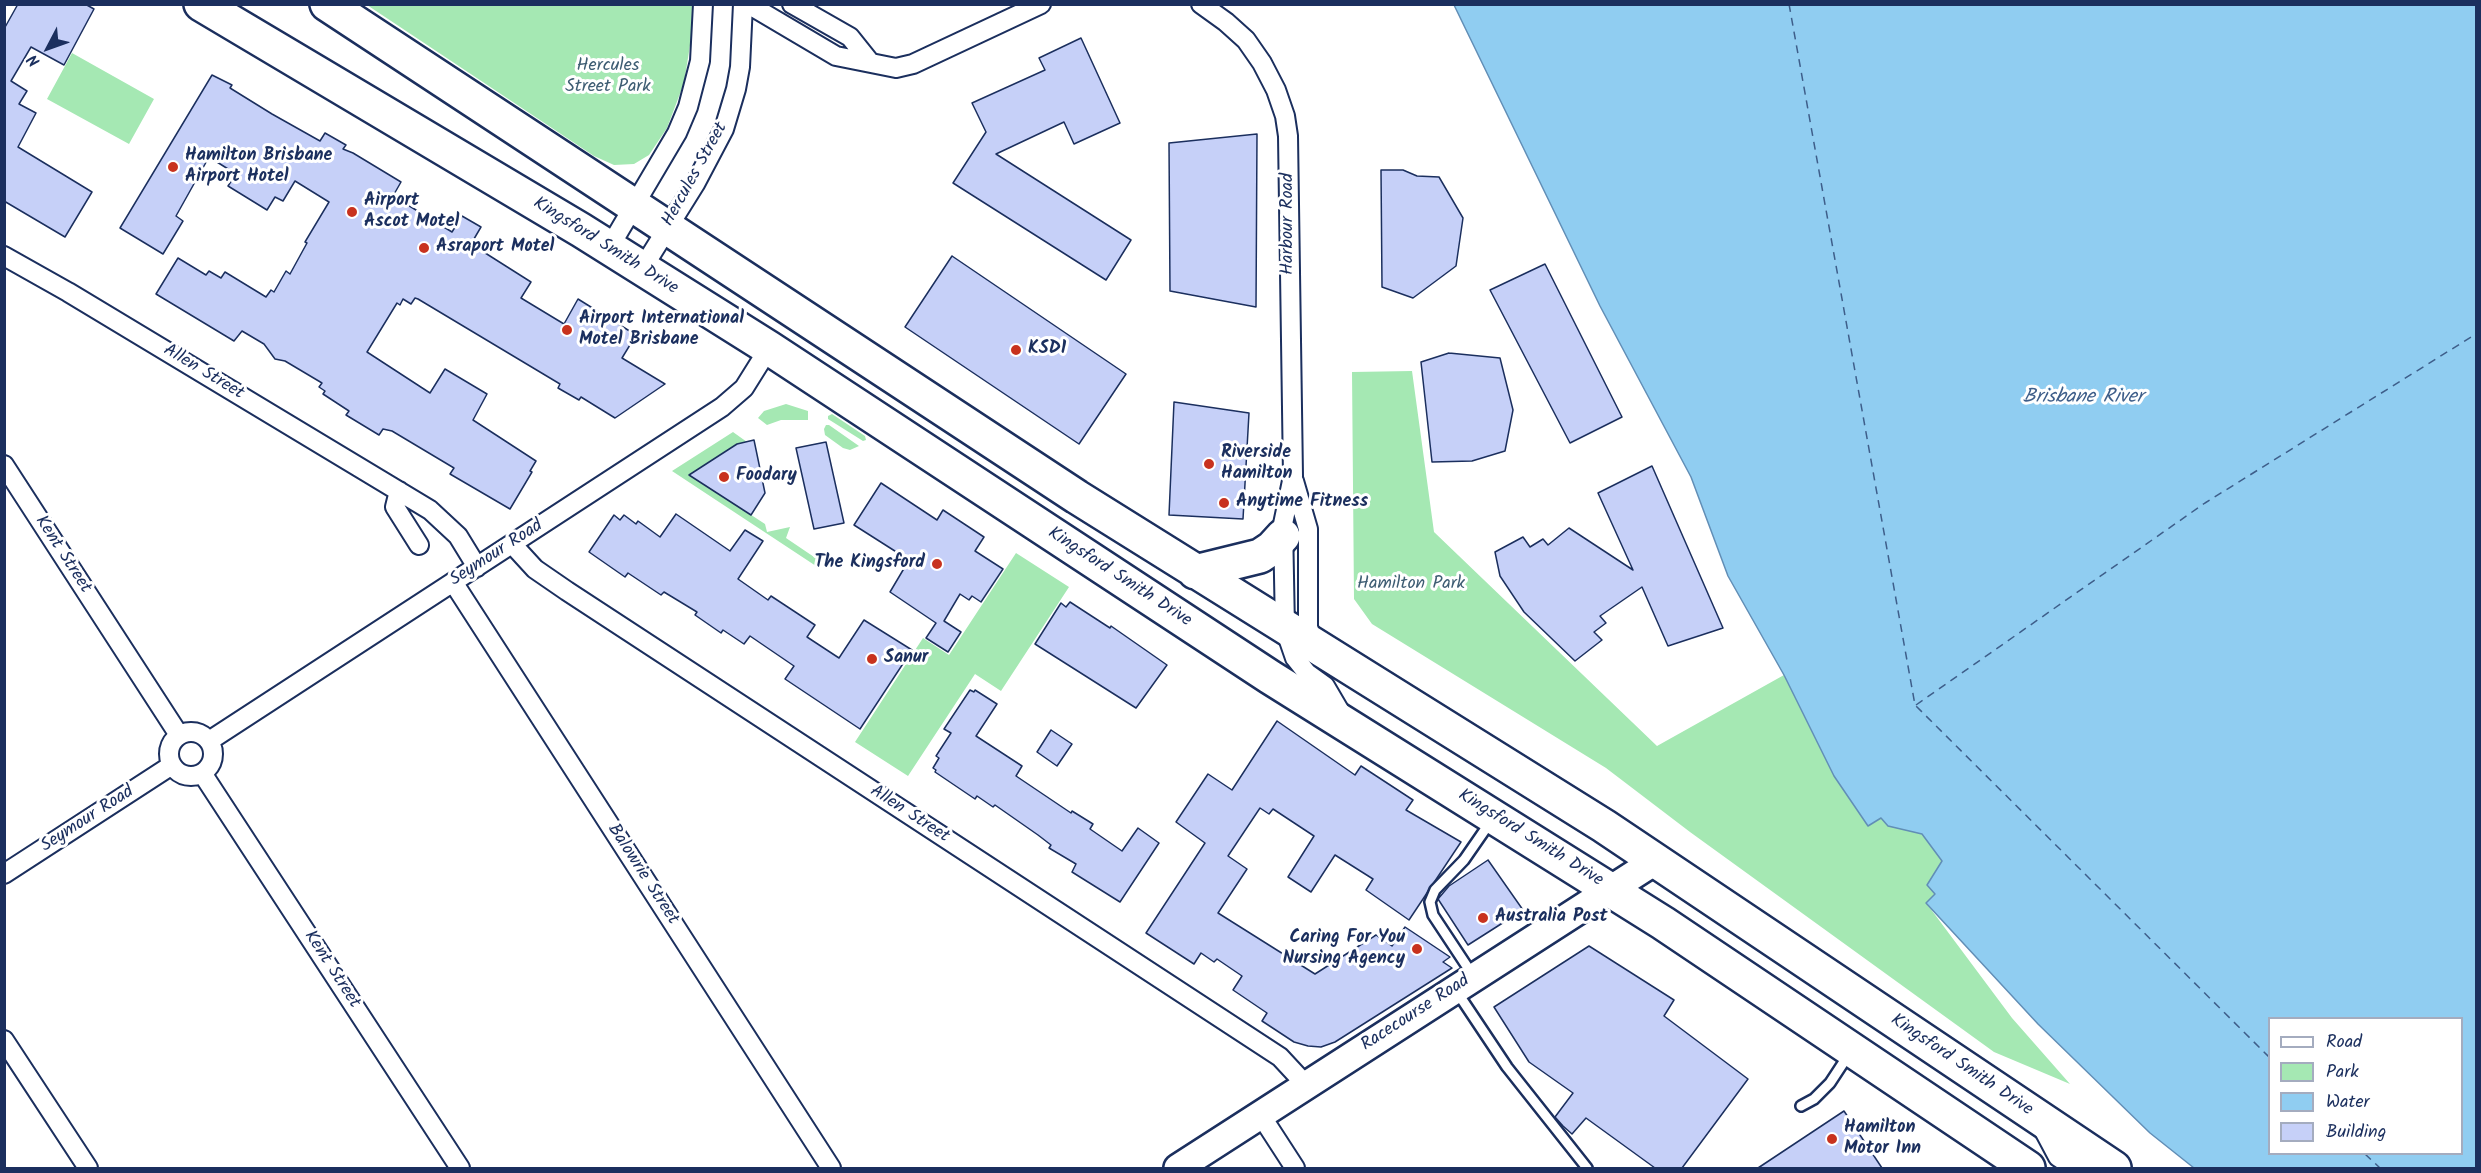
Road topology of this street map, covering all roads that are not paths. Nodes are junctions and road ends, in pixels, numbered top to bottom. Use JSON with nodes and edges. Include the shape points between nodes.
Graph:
{"nodes":[{"id":1,"x":201,"y":4,"type":"edge"},
{"id":2,"x":327,"y":4,"type":"edge"},
{"id":3,"x":703,"y":4,"type":"edge"},
{"id":4,"x":743,"y":4,"type":"edge"},
{"id":5,"x":748,"y":4,"type":"edge"},
{"id":6,"x":792,"y":4,"type":"edge"},
{"id":7,"x":1041,"y":4,"type":"edge"},
{"id":8,"x":1201,"y":4,"type":"edge"},
{"id":9,"x":870,"y":62,"type":"junction"},
{"id":10,"x":633,"y":206,"type":"junction"},
{"id":11,"x":668,"y":228,"type":"junction"},
{"id":12,"x":609,"y":248,"type":"junction"},
{"id":13,"x":4,"y":256,"type":"edge"},
{"id":14,"x":642,"y":269,"type":"junction"},
{"id":15,"x":769,"y":348,"type":"junction"},
{"id":16,"x":4,"y":465,"type":"edge"},
{"id":17,"x":1293,"y":476,"type":"junction"},
{"id":18,"x":399,"y":491,"type":"junction"},
{"id":19,"x":1283,"y":536,"type":"junction"},
{"id":20,"x":513,"y":544,"type":"junction"},
{"id":21,"x":419,"y":545,"type":"dead end"},
{"id":22,"x":477,"y":567,"type":"junction"},
{"id":23,"x":1195,"y":572,"type":"junction"},
{"id":24,"x":453,"y":582,"type":"junction"},
{"id":25,"x":1285,"y":628,"type":"junction"},
{"id":26,"x":1314,"y":646,"type":"junction"},
{"id":27,"x":1348,"y":725,"type":"junction"},
{"id":28,"x":179,"y":735,"type":"junction"},
{"id":29,"x":209,"y":741,"type":"junction"},
{"id":30,"x":172,"y":765,"type":"junction"},
{"id":31,"x":202,"y":773,"type":"junction"},
{"id":32,"x":1494,"y":816,"type":"junction"},
{"id":33,"x":1655,"y":861,"type":"junction"},
{"id":34,"x":4,"y":874,"type":"edge"},
{"id":35,"x":1611,"y":890,"type":"junction"},
{"id":36,"x":1465,"y":983,"type":"junction"},
{"id":37,"x":4,"y":1040,"type":"edge"},
{"id":38,"x":1851,"y":1050,"type":"junction"},
{"id":39,"x":1306,"y":1084,"type":"junction"},
{"id":40,"x":1801,"y":1106,"type":"dead end"},
{"id":41,"x":1260,"y":1114,"type":"junction"},
{"id":42,"x":2036,"y":1116,"type":"junction"},
{"id":43,"x":88,"y":1168,"type":"edge"},
{"id":44,"x":459,"y":1168,"type":"edge"},
{"id":45,"x":831,"y":1168,"type":"edge"},
{"id":46,"x":1178,"y":1168,"type":"edge"},
{"id":47,"x":1295,"y":1168,"type":"edge"},
{"id":48,"x":1587,"y":1168,"type":"edge"},
{"id":49,"x":2028,"y":1168,"type":"edge"},
{"id":50,"x":2075,"y":1168,"type":"edge"},
{"id":51,"x":2114,"y":1168,"type":"edge"}],
"edges":[{"from":1,"to":12,"type":"highway","name":"Kingsford Smith Drive"},
{"from":2,"to":10,"type":"highway","name":"Kingsford Smith Drive"},
{"from":3,"to":10,"type":"street","name":"Hercules Street","via":[[700,61],[688,107]]},
{"from":4,"to":11,"type":"street","name":"Hercules Street","via":[[740,67],[731,111],[716,147]]},
{"from":5,"to":9,"type":"street","via":[[836,56]]},
{"from":6,"to":9,"type":"street","via":[[850,37]]},
{"from":7,"to":9,"type":"street","via":[[913,64],[896,68]]},
{"from":8,"to":17,"type":"street","name":"Harbour Road","via":[[1246,40],[1276,90],[1285,116]]},
{"from":10,"to":11,"type":"highway","name":"Kingsford Smith Drive"},
{"from":10,"to":12,"type":"street","name":"Hercules Street"},
{"from":11,"to":14,"type":"street","name":"Hercules Street"},
{"from":11,"to":23,"type":"highway","name":"Kingsford Smith Drive"},
{"from":12,"to":14,"type":"highway","name":"Kingsford Smith Drive"},
{"from":13,"to":18,"type":"street","name":"Allen Street"},
{"from":14,"to":15,"type":"highway","name":"Kingsford Smith Drive"},
{"from":15,"to":20,"type":"street","name":"Seymour Road","via":[[744,388],[722,407]]},
{"from":15,"to":27,"type":"highway","name":"Kingsford Smith Drive"},
{"from":16,"to":28,"type":"street","name":"Kent Street"},
{"from":17,"to":19,"type":"street","name":"Harbour Road"},
{"from":17,"to":26,"type":"street","name":"Harbour Road","via":[[1308,529],[1308,627]]},
{"from":18,"to":21,"type":"street","via":[[394,507]]},
{"from":18,"to":22,"type":"street","name":"Allen Street","via":[[450,527]]},
{"from":19,"to":23,"type":"highway","via":[[1260,556]]},
{"from":19,"to":25,"type":"street","name":"Harbour Road"},
{"from":20,"to":22,"type":"street","name":"Seymour Road"},
{"from":20,"to":39,"type":"street","name":"Allen Street","via":[[535,569],[567,591],[1280,1058]]},
{"from":22,"to":24,"type":"street","name":"Seymour Road"},
{"from":23,"to":25,"type":"highway","name":"Kingsford Smith Drive"},
{"from":24,"to":29,"type":"street","name":"Seymour Road"},
{"from":24,"to":45,"type":"street","name":"Balowrie Street"},
{"from":25,"to":26,"type":"highway","name":"Kingsford Smith Drive"},
{"from":25,"to":27,"type":"street","name":"Harbour Road","via":[[1295,657],[1325,686]]},
{"from":26,"to":33,"type":"highway","name":"Kingsford Smith Drive"},
{"from":27,"to":32,"type":"highway","name":"Kingsford Smith Drive"},
{"from":28,"to":29,"type":"street","via":[[192,732]]},
{"from":28,"to":30,"type":"street","via":[[170,745]]},
{"from":29,"to":31,"type":"street","via":[[212,762]]},
{"from":30,"to":31,"type":"street","via":[[183,774]]},
{"from":30,"to":34,"type":"street","name":"Seymour Road"},
{"from":31,"to":44,"type":"street","name":"Kent Street"},
{"from":32,"to":35,"type":"highway","name":"Kingsford Smith Drive"},
{"from":32,"to":36,"type":"lane","via":[[1430,900]]},
{"from":33,"to":35,"type":"street","name":"Racecourse Road"},
{"from":33,"to":42,"type":"highway","name":"Kingsford Smith Drive"},
{"from":35,"to":36,"type":"street","name":"Racecourse Road"},
{"from":35,"to":38,"type":"highway","name":"Kingsford Smith Drive"},
{"from":36,"to":39,"type":"street","name":"Racecourse Road"},
{"from":36,"to":48,"type":"lane","via":[[1507,1067]]},
{"from":37,"to":43,"type":"street"},
{"from":38,"to":40,"type":"lane","via":[[1830,1083]]},
{"from":38,"to":49,"type":"highway","name":"Kingsford Smith Drive"},
{"from":39,"to":41,"type":"street","name":"Racecourse Road"},
{"from":41,"to":46,"type":"street","name":"Racecourse Road"},
{"from":41,"to":47,"type":"street"},
{"from":42,"to":50,"type":"street","via":[[2058,1157]]},
{"from":42,"to":51,"type":"highway","name":"Kingsford Smith Drive"}]}
